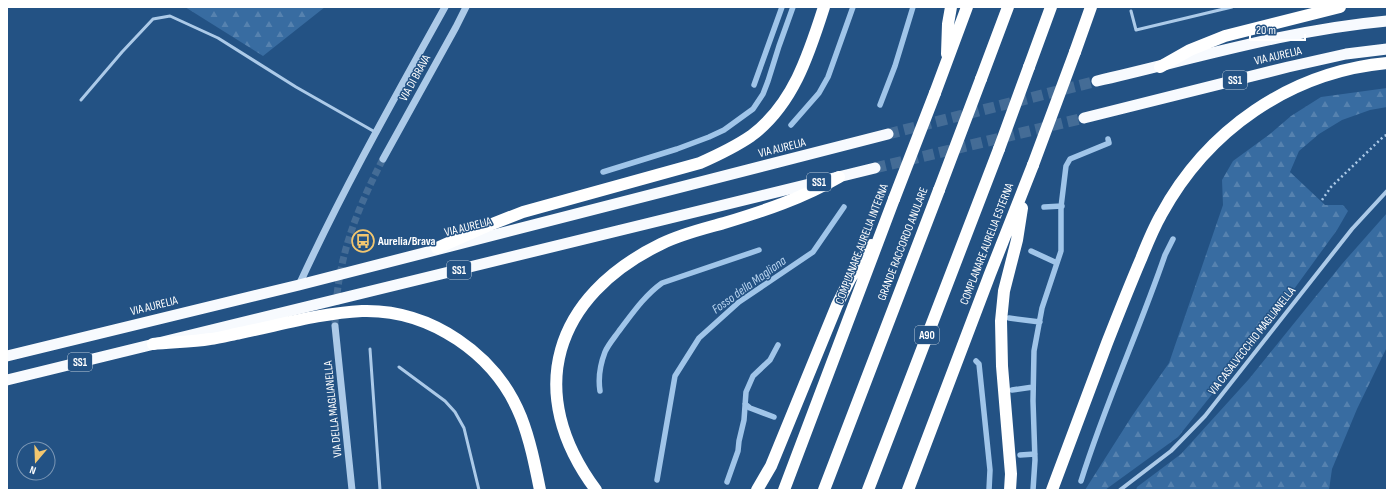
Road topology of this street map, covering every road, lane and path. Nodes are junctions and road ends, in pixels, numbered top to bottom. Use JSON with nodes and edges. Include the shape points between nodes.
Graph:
{"nodes":[{"id":1,"x":445,"y":7,"type":"edge"},
{"id":2,"x":466,"y":7,"type":"edge"},
{"id":3,"x":824,"y":7,"type":"edge"},
{"id":4,"x":951,"y":7,"type":"edge"},
{"id":5,"x":967,"y":7,"type":"edge"},
{"id":6,"x":1008,"y":7,"type":"edge"},
{"id":7,"x":1051,"y":7,"type":"edge"},
{"id":8,"x":1091,"y":7,"type":"edge"},
{"id":9,"x":1232,"y":7,"type":"edge"},
{"id":10,"x":1340,"y":7,"type":"edge"},
{"id":11,"x":1131,"y":11,"type":"dead end"},
{"id":12,"x":1387,"y":21,"type":"edge"},
{"id":13,"x":1387,"y":49,"type":"edge"},
{"id":14,"x":1387,"y":63,"type":"edge"},
{"id":15,"x":946,"y":64,"type":"junction"},
{"id":16,"x":1160,"y":66,"type":"junction"},
{"id":17,"x":1097,"y":81,"type":"tunnel mouth"},
{"id":18,"x":81,"y":100,"type":"dead end"},
{"id":19,"x":1084,"y":118,"type":"tunnel mouth"},
{"id":20,"x":376,"y":132,"type":"junction"},
{"id":21,"x":888,"y":134,"type":"tunnel mouth"},
{"id":22,"x":1387,"y":135,"type":"edge"},
{"id":23,"x":383,"y":159,"type":"tunnel mouth"},
{"id":24,"x":875,"y":168,"type":"tunnel mouth"},
{"id":25,"x":839,"y":177,"type":"junction"},
{"id":26,"x":1025,"y":187,"type":"junction"},
{"id":27,"x":1387,"y":191,"type":"edge"},
{"id":28,"x":1322,"y":200,"type":"dead end"},
{"id":29,"x":882,"y":230,"type":"junction"},
{"id":30,"x":437,"y":248,"type":"junction"},
{"id":31,"x":299,"y":284,"type":"junction"},
{"id":32,"x":335,"y":326,"type":"tunnel mouth"},
{"id":33,"x":153,"y":344,"type":"junction"},
{"id":34,"x":370,"y":349,"type":"dead end"},
{"id":35,"x":7,"y":356,"type":"edge"},
{"id":36,"x":399,"y":368,"type":"dead end"},
{"id":37,"x":7,"y":380,"type":"edge"},
{"id":38,"x":352,"y":490,"type":"edge"},
{"id":39,"x":380,"y":490,"type":"edge"},
{"id":40,"x":479,"y":490,"type":"edge"},
{"id":41,"x":540,"y":490,"type":"edge"},
{"id":42,"x":596,"y":490,"type":"edge"},
{"id":43,"x":757,"y":490,"type":"edge"},
{"id":44,"x":784,"y":490,"type":"edge"},
{"id":45,"x":824,"y":490,"type":"edge"},
{"id":46,"x":868,"y":490,"type":"edge"},
{"id":47,"x":908,"y":490,"type":"edge"},
{"id":48,"x":1010,"y":490,"type":"edge"},
{"id":49,"x":1052,"y":490,"type":"edge"},
{"id":50,"x":1120,"y":490,"type":"edge"}],
"edges":[{"from":1,"to":20,"type":"street"},
{"from":2,"to":23,"type":"street","name":"VIA DI BRAVA"},
{"from":3,"to":30,"type":"highway","via":[[804,68],[770,119],[742,142],[700,163],[505,218]]},
{"from":4,"to":15,"type":"highway"},
{"from":5,"to":15,"type":"highway","name":"COMPLANARE AURELIA INTERNA"},
{"from":6,"to":45,"type":"highway","name":"GRANDE RACCORDO ANULARE","bridge":true},
{"from":7,"to":46,"type":"highway","number":"A90","bridge":true},
{"from":8,"to":26,"type":"highway","name":"COMPLANARE AURELIA ESTERNA","bridge":true},
{"from":9,"to":11,"type":"lane","via":[[1136,30]]},
{"from":10,"to":16,"type":"highway","via":[[1225,36]]},
{"from":12,"to":16,"type":"highway","name":"VIA AURELIA","via":[[1279,37]]},
{"from":13,"to":19,"type":"highway","name":"VIA AURELIA","number":"SS1","via":[[1346,54],[1288,67]]},
{"from":14,"to":49,"type":"highway","via":[[1341,71],[1284,92],[1237,122],[1188,173],[1160,215],[1148,242],[1121,306]]},
{"from":15,"to":29,"type":"highway","name":"COMPLANARE AURELIA INTERNA","bridge":true},
{"from":16,"to":17,"type":"highway","name":"VIA AURELIA"},
{"from":18,"to":20,"type":"lane","via":[[153,19],[170,16],[218,38],[296,87]]},
{"from":20,"to":31,"type":"street","via":[[330,217]]},
{"from":21,"to":30,"type":"highway","name":"VIA AURELIA","number":"SS1"},
{"from":22,"to":28,"type":"path","via":[[1331,187]]},
{"from":24,"to":25,"type":"highway","number":"SS1"},
{"from":25,"to":33,"type":"highway","number":"SS1"},
{"from":25,"to":42,"type":"highway","via":[[795,199],[662,243],[639,255],[615,273],[587,301],[571,324],[564,340],[555,385],[562,428],[575,459]]},
{"from":26,"to":47,"type":"highway","name":"COMPLANARE AURELIA ESTERNA"},
{"from":26,"to":48,"type":"highway","via":[[1004,291],[1001,320]]},
{"from":27,"to":50,"type":"street","name":"VIA CASALVECCHIO MAGLIANELLA","via":[[1352,229],[1205,416],[1171,451]]},
{"from":29,"to":43,"type":"highway","via":[[844,290],[771,466]]},
{"from":29,"to":44,"type":"highway","name":"COMPLANARE AURELIA INTERNA"},
{"from":30,"to":31,"type":"highway","name":"VIA AURELIA","number":"SS1"},
{"from":31,"to":35,"type":"highway","name":"VIA AURELIA","number":"SS1"},
{"from":32,"to":38,"type":"street","name":"VIA DELLA MAGLIANELLA"},
{"from":33,"to":37,"type":"highway","number":"SS1"},
{"from":33,"to":41,"type":"highway","via":[[211,339],[351,312],[390,313],[429,325],[477,353],[496,373],[521,416]]},
{"from":34,"to":39,"type":"lane"},
{"from":36,"to":40,"type":"lane","via":[[445,401],[455,412],[464,428]]}]}
